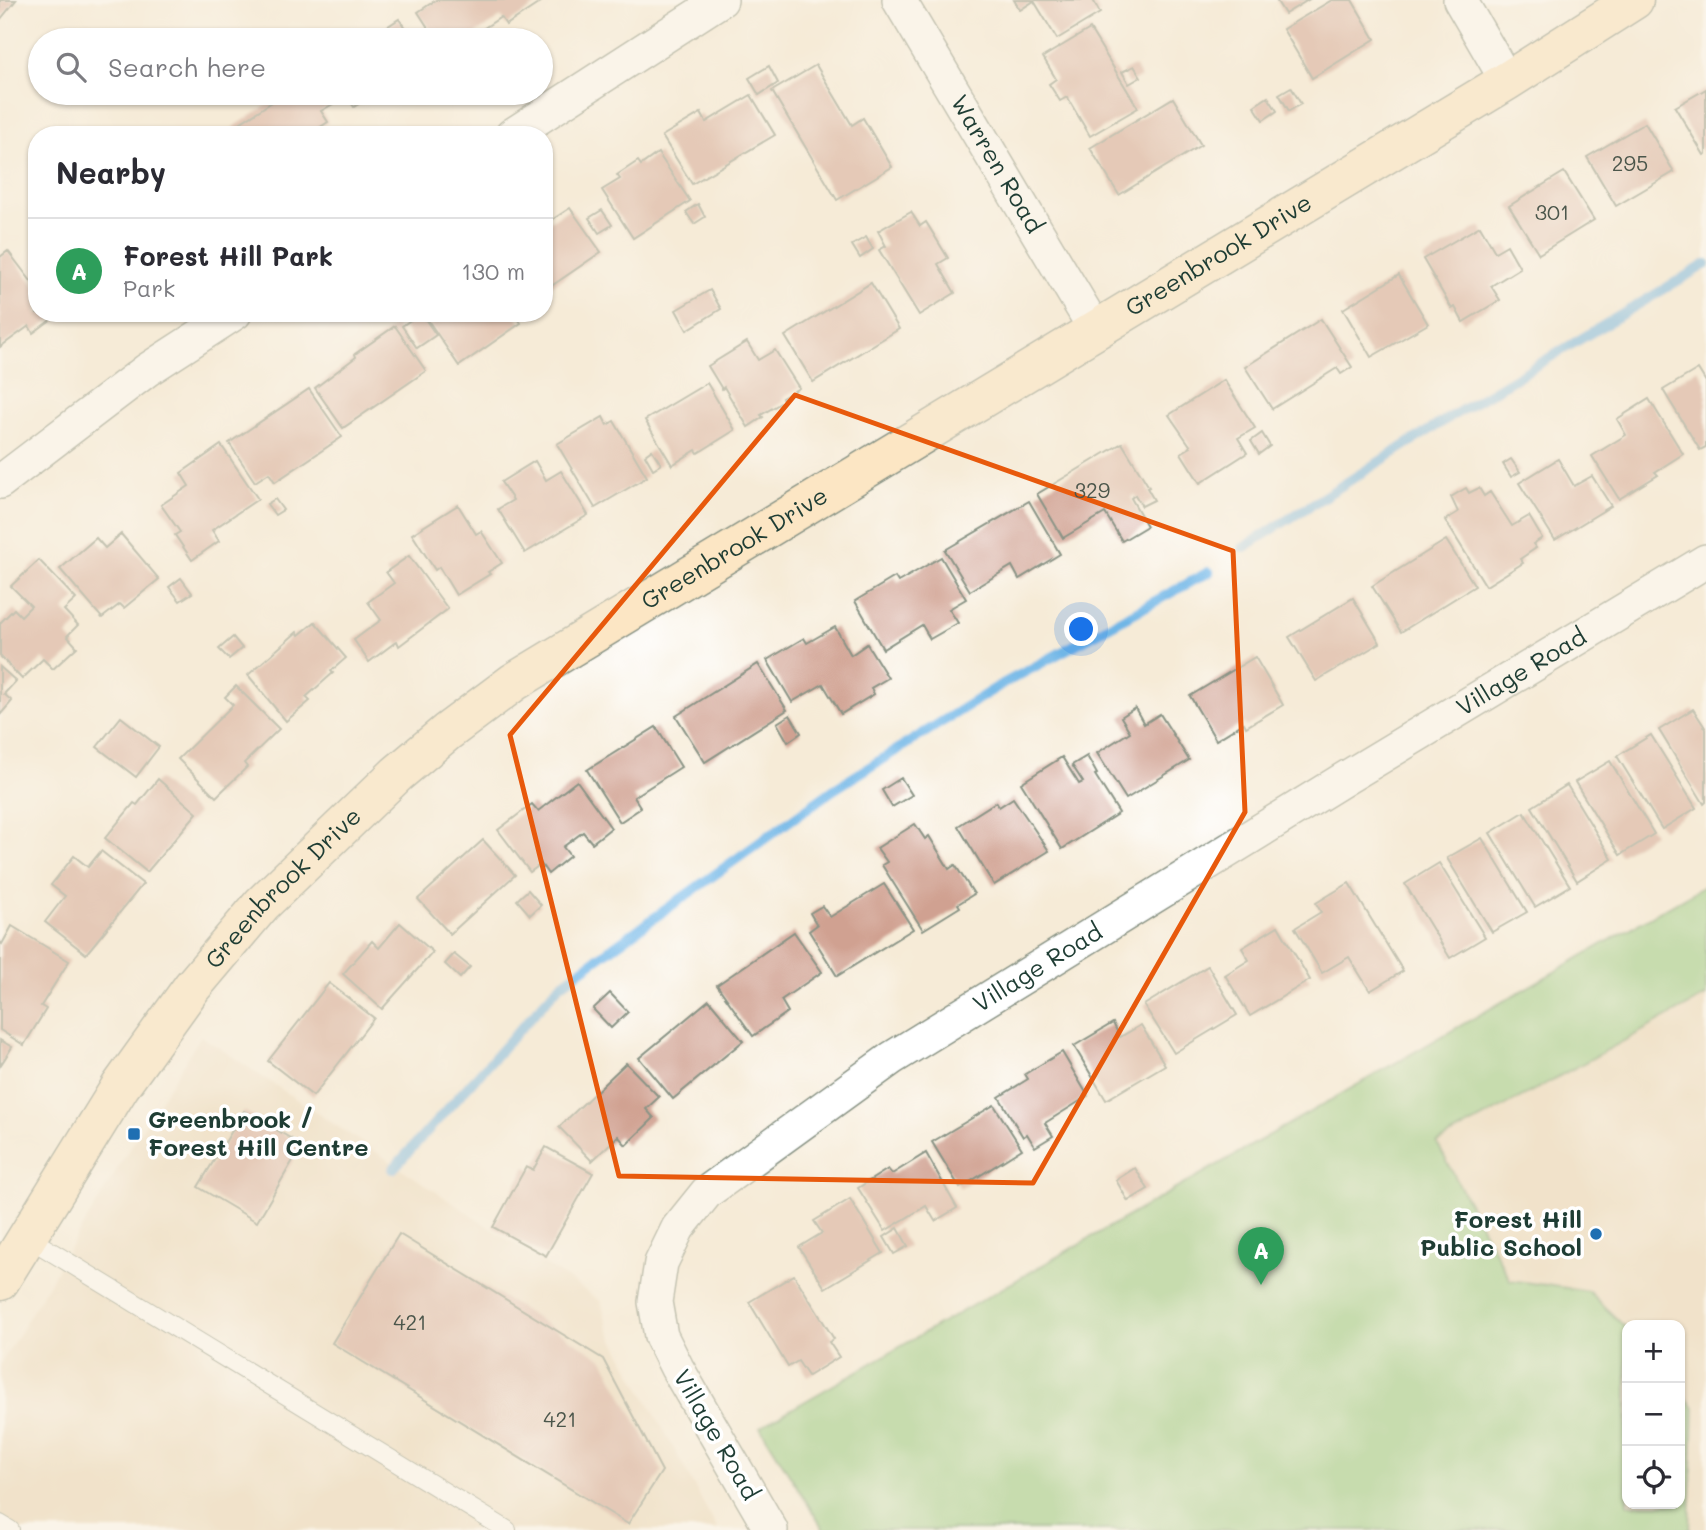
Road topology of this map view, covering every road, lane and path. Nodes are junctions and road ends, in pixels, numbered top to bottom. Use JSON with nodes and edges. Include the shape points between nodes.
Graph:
{"nodes":[{"id":1,"x":721,"y":0,"type":"edge"},
{"id":2,"x":898,"y":0,"type":"edge"},
{"id":3,"x":1460,"y":0,"type":"edge"},
{"id":4,"x":1634,"y":0,"type":"edge"},
{"id":5,"x":1507,"y":81,"type":"junction"},
{"id":6,"x":526,"y":126,"type":"edge"},
{"id":7,"x":221,"y":322,"type":"edge"},
{"id":8,"x":1095,"y":329,"type":"junction"},
{"id":9,"x":0,"y":482,"type":"edge"},
{"id":10,"x":1706,"y":561,"type":"edge"},
{"id":11,"x":27,"y":1237,"type":"junction"},
{"id":12,"x":0,"y":1281,"type":"edge"},
{"id":13,"x":0,"y":1524,"type":"edge"},
{"id":14,"x":765,"y":1528,"type":"edge"},
{"id":15,"x":10,"y":1530,"type":"edge"},
{"id":16,"x":507,"y":1530,"type":"edge"}],
"edges":[{"from":1,"to":6,"type":"street"},
{"from":2,"to":8,"type":"street","name":"Warren Road"},
{"from":3,"to":5,"type":"street"},
{"from":4,"to":5,"type":"street","name":"Greenbrook Drive"},
{"from":5,"to":8,"type":"street","name":"Greenbrook Drive"},
{"from":7,"to":9,"type":"street","via":[[147,370]]},
{"from":8,"to":11,"type":"street","name":"Greenbrook Drive","via":[[514,682],[446,732],[262,904],[192,987],[120,1087]]},
{"from":10,"to":14,"type":"street","name":"Village Road","via":[[892,1058],[707,1192],[678,1228],[661,1263],[655,1302],[662,1336],[677,1368]]},
{"from":11,"to":12,"type":"street","name":"Greenbrook Drive"},
{"from":11,"to":16,"type":"lane"},
{"from":13,"to":15,"type":"lane"}]}
